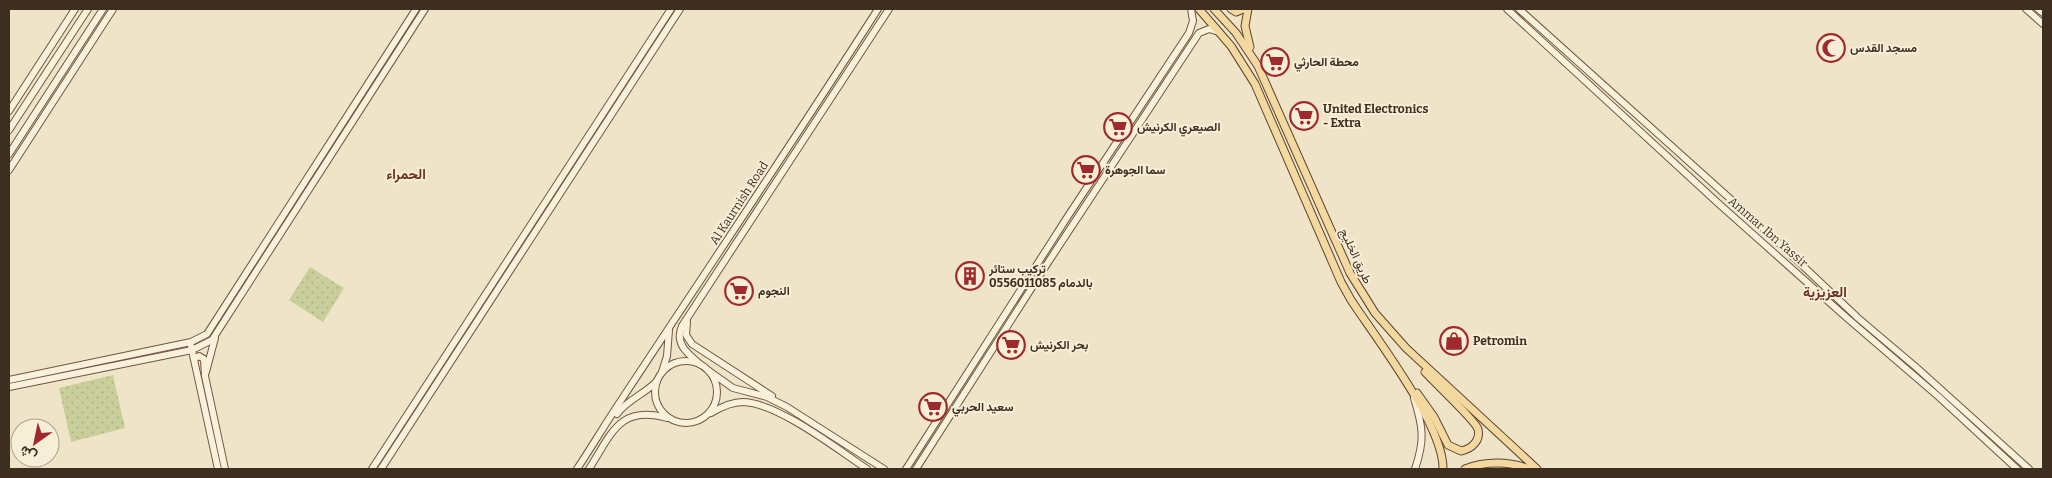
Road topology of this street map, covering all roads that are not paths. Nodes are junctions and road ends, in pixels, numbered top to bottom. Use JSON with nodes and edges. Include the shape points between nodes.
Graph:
{"nodes":[{"id":1,"x":75,"y":9,"type":"edge"},
{"id":2,"x":88,"y":9,"type":"edge"},
{"id":3,"x":103,"y":9,"type":"edge"},
{"id":4,"x":416,"y":9,"type":"edge"},
{"id":5,"x":425,"y":9,"type":"edge"},
{"id":6,"x":671,"y":9,"type":"edge"},
{"id":7,"x":680,"y":9,"type":"edge"},
{"id":8,"x":878,"y":9,"type":"edge"},
{"id":9,"x":889,"y":9,"type":"edge"},
{"id":10,"x":1191,"y":9,"type":"edge"},
{"id":11,"x":1199,"y":9,"type":"edge"},
{"id":12,"x":1214,"y":9,"type":"edge"},
{"id":13,"x":1231,"y":9,"type":"edge"},
{"id":14,"x":1243,"y":9,"type":"edge"},
{"id":15,"x":1248,"y":9,"type":"edge"},
{"id":16,"x":1507,"y":9,"type":"edge"},
{"id":17,"x":1519,"y":9,"type":"edge"},
{"id":18,"x":2026,"y":9,"type":"edge"},
{"id":19,"x":2038,"y":9,"type":"edge"},
{"id":20,"x":112,"y":10,"type":"edge"},
{"id":21,"x":2043,"y":13,"type":"edge"},
{"id":22,"x":2043,"y":24,"type":"edge"},
{"id":23,"x":65,"y":25,"type":"junction"},
{"id":24,"x":1189,"y":33,"type":"junction"},
{"id":25,"x":1199,"y":33,"type":"junction"},
{"id":26,"x":1222,"y":33,"type":"junction"},
{"id":27,"x":861,"y":36,"type":"junction"},
{"id":28,"x":54,"y":62,"type":"junction"},
{"id":29,"x":1258,"y":66,"type":"junction"},
{"id":30,"x":848,"y":72,"type":"junction"},
{"id":31,"x":613,"y":99,"type":"junction"},
{"id":32,"x":9,"y":111,"type":"edge"},
{"id":33,"x":348,"y":114,"type":"junction"},
{"id":34,"x":16,"y":119,"type":"junction"},
{"id":35,"x":9,"y":126,"type":"edge"},
{"id":36,"x":9,"y":130,"type":"edge"},
{"id":37,"x":597,"y":136,"type":"junction"},
{"id":38,"x":334,"y":151,"type":"junction"},
{"id":39,"x":9,"y":154,"type":"edge"},
{"id":40,"x":320,"y":156,"type":"junction"},
{"id":41,"x":9,"y":170,"type":"edge"},
{"id":42,"x":300,"y":202,"type":"junction"},
{"id":43,"x":488,"y":292,"type":"junction"},
{"id":44,"x":689,"y":316,"type":"junction"},
{"id":45,"x":478,"y":319,"type":"junction"},
{"id":46,"x":671,"y":324,"type":"junction"},
{"id":47,"x":214,"y":338,"type":"junction"},
{"id":48,"x":191,"y":342,"type":"junction"},
{"id":49,"x":1406,"y":348,"type":"junction"},
{"id":50,"x":192,"y":350,"type":"junction"},
{"id":51,"x":194,"y":359,"type":"junction"},
{"id":52,"x":204,"y":359,"type":"junction"},
{"id":53,"x":701,"y":365,"type":"junction"},
{"id":54,"x":1395,"y":366,"type":"junction"},
{"id":55,"x":709,"y":371,"type":"junction"},
{"id":56,"x":205,"y":376,"type":"junction"},
{"id":57,"x":660,"y":377,"type":"junction"},
{"id":58,"x":9,"y":380,"type":"edge"},
{"id":59,"x":9,"y":387,"type":"edge"},
{"id":60,"x":1412,"y":392,"type":"junction"},
{"id":61,"x":787,"y":407,"type":"junction"},
{"id":62,"x":705,"y":416,"type":"junction"},
{"id":63,"x":672,"y":419,"type":"junction"},
{"id":64,"x":402,"y":424,"type":"junction"},
{"id":65,"x":602,"y":432,"type":"junction"},
{"id":66,"x":386,"y":461,"type":"junction"},
{"id":67,"x":218,"y":469,"type":"edge"},
{"id":68,"x":225,"y":469,"type":"edge"},
{"id":69,"x":372,"y":469,"type":"edge"},
{"id":70,"x":381,"y":469,"type":"edge"},
{"id":71,"x":578,"y":469,"type":"edge"},
{"id":72,"x":589,"y":469,"type":"edge"},
{"id":73,"x":867,"y":469,"type":"edge"},
{"id":74,"x":884,"y":469,"type":"edge"},
{"id":75,"x":906,"y":469,"type":"edge"},
{"id":76,"x":916,"y":469,"type":"edge"},
{"id":77,"x":1415,"y":469,"type":"edge"},
{"id":78,"x":1443,"y":469,"type":"edge"},
{"id":79,"x":1465,"y":469,"type":"edge"},
{"id":80,"x":1529,"y":469,"type":"edge"},
{"id":81,"x":1537,"y":469,"type":"edge"},
{"id":82,"x":2017,"y":469,"type":"edge"},
{"id":83,"x":2029,"y":469,"type":"edge"}],
"edges":[{"from":1,"to":23,"type":"street"},
{"from":2,"to":28,"type":"street"},
{"from":3,"to":39,"type":"street"},
{"from":4,"to":33,"type":"street"},
{"from":5,"to":38,"type":"street"},
{"from":6,"to":31,"type":"street"},
{"from":7,"to":37,"type":"street"},
{"from":8,"to":27,"type":"street","name":"Al Kaurnish Road"},
{"from":9,"to":30,"type":"street","name":"Al Kaurnish Road"},
{"from":10,"to":24,"type":"street","via":[[1193,21]]},
{"from":11,"to":26,"type":"main road","name":"طريق الخليج"},
{"from":12,"to":29,"type":"main road","name":"طريق الخليج","via":[[1236,33]]},
{"from":13,"to":14,"type":"main road","via":[[1236,12]]},
{"from":15,"to":29,"type":"main road","via":[[1245,32]]},
{"from":16,"to":82,"type":"street","name":"Ammar Ibn Yassir","via":[[1719,204],[1940,397]]},
{"from":17,"to":83,"type":"street","name":"Ammar Ibn Yassir"},
{"from":18,"to":22,"type":"street"},
{"from":19,"to":21,"type":"street"},
{"from":20,"to":41,"type":"street"},
{"from":23,"to":28,"type":"street"},
{"from":23,"to":32,"type":"street"},
{"from":24,"to":25,"type":"street","via":[[1197,26]]},
{"from":24,"to":75,"type":"street"},
{"from":25,"to":26,"type":"street","via":[[1209,29]]},
{"from":25,"to":76,"type":"street"},
{"from":26,"to":54,"type":"main road","name":"طريق الخليج","via":[[1255,84],[1341,282]]},
{"from":27,"to":30,"type":"street","via":[[844,66]]},
{"from":27,"to":46,"type":"street","name":"Al Kaurnish Road"},
{"from":28,"to":34,"type":"street"},
{"from":29,"to":49,"type":"main road","name":"طريق الخليج","via":[[1350,273],[1375,312]]},
{"from":30,"to":44,"type":"street","name":"Al Kaurnish Road"},
{"from":31,"to":37,"type":"street"},
{"from":31,"to":43,"type":"street"},
{"from":33,"to":38,"type":"street"},
{"from":33,"to":40,"type":"street"},
{"from":34,"to":35,"type":"street"},
{"from":34,"to":36,"type":"street"},
{"from":37,"to":45,"type":"street"},
{"from":38,"to":42,"type":"street"},
{"from":40,"to":42,"type":"street"},
{"from":40,"to":48,"type":"street","via":[[207,334]]},
{"from":42,"to":47,"type":"street"},
{"from":43,"to":45,"type":"street"},
{"from":43,"to":64,"type":"street"},
{"from":44,"to":53,"type":"street","name":"Al Kaurnish Road","via":[[680,330],[680,342]]},
{"from":44,"to":61,"type":"street","via":[[685,332],[692,344]]},
{"from":45,"to":66,"type":"street"},
{"from":46,"to":57,"type":"street","via":[[667,356]]},
{"from":46,"to":65,"type":"street","name":"Al Kaurnish Road"},
{"from":47,"to":50,"type":"street"},
{"from":47,"to":52,"type":"street"},
{"from":47,"to":56,"type":"street"},
{"from":48,"to":50,"type":"street"},
{"from":48,"to":58,"type":"street"},
{"from":49,"to":54,"type":"main road","via":[[1476,425],[1478,438],[1473,446],[1461,451],[1448,445],[1426,405]]},
{"from":49,"to":81,"type":"main road","name":"طريق الخليج"},
{"from":50,"to":51,"type":"street"},
{"from":50,"to":59,"type":"street"},
{"from":51,"to":52,"type":"street","via":[[199,356]]},
{"from":51,"to":67,"type":"street"},
{"from":52,"to":56,"type":"street"},
{"from":53,"to":55,"type":"street"},
{"from":53,"to":57,"type":"street","via":[[683,361],[674,364]]},
{"from":54,"to":60,"type":"main road","name":"طريق الخليج"},
{"from":55,"to":61,"type":"street","via":[[733,388],[767,397]]},
{"from":55,"to":62,"type":"street","via":[[717,390],[712,409]]},
{"from":56,"to":68,"type":"street"},
{"from":57,"to":63,"type":"street","via":[[655,389],[659,407]]},
{"from":57,"to":65,"type":"street","via":[[625,404]]},
{"from":60,"to":77,"type":"street","via":[[1423,429]]},
{"from":60,"to":78,"type":"main road","name":"طريق الخليج","via":[[1437,439],[1443,456]]},
{"from":61,"to":74,"type":"street"},
{"from":62,"to":63,"type":"street","via":[[689,423]]},
{"from":62,"to":73,"type":"street","via":[[737,403],[766,407],[784,415]]},
{"from":63,"to":72,"type":"street","via":[[648,413],[628,417],[617,427]]},
{"from":64,"to":66,"type":"street"},
{"from":64,"to":69,"type":"street"},
{"from":65,"to":71,"type":"street"},
{"from":66,"to":70,"type":"street"},
{"from":79,"to":80,"type":"main road","via":[[1494,463]]}]}
